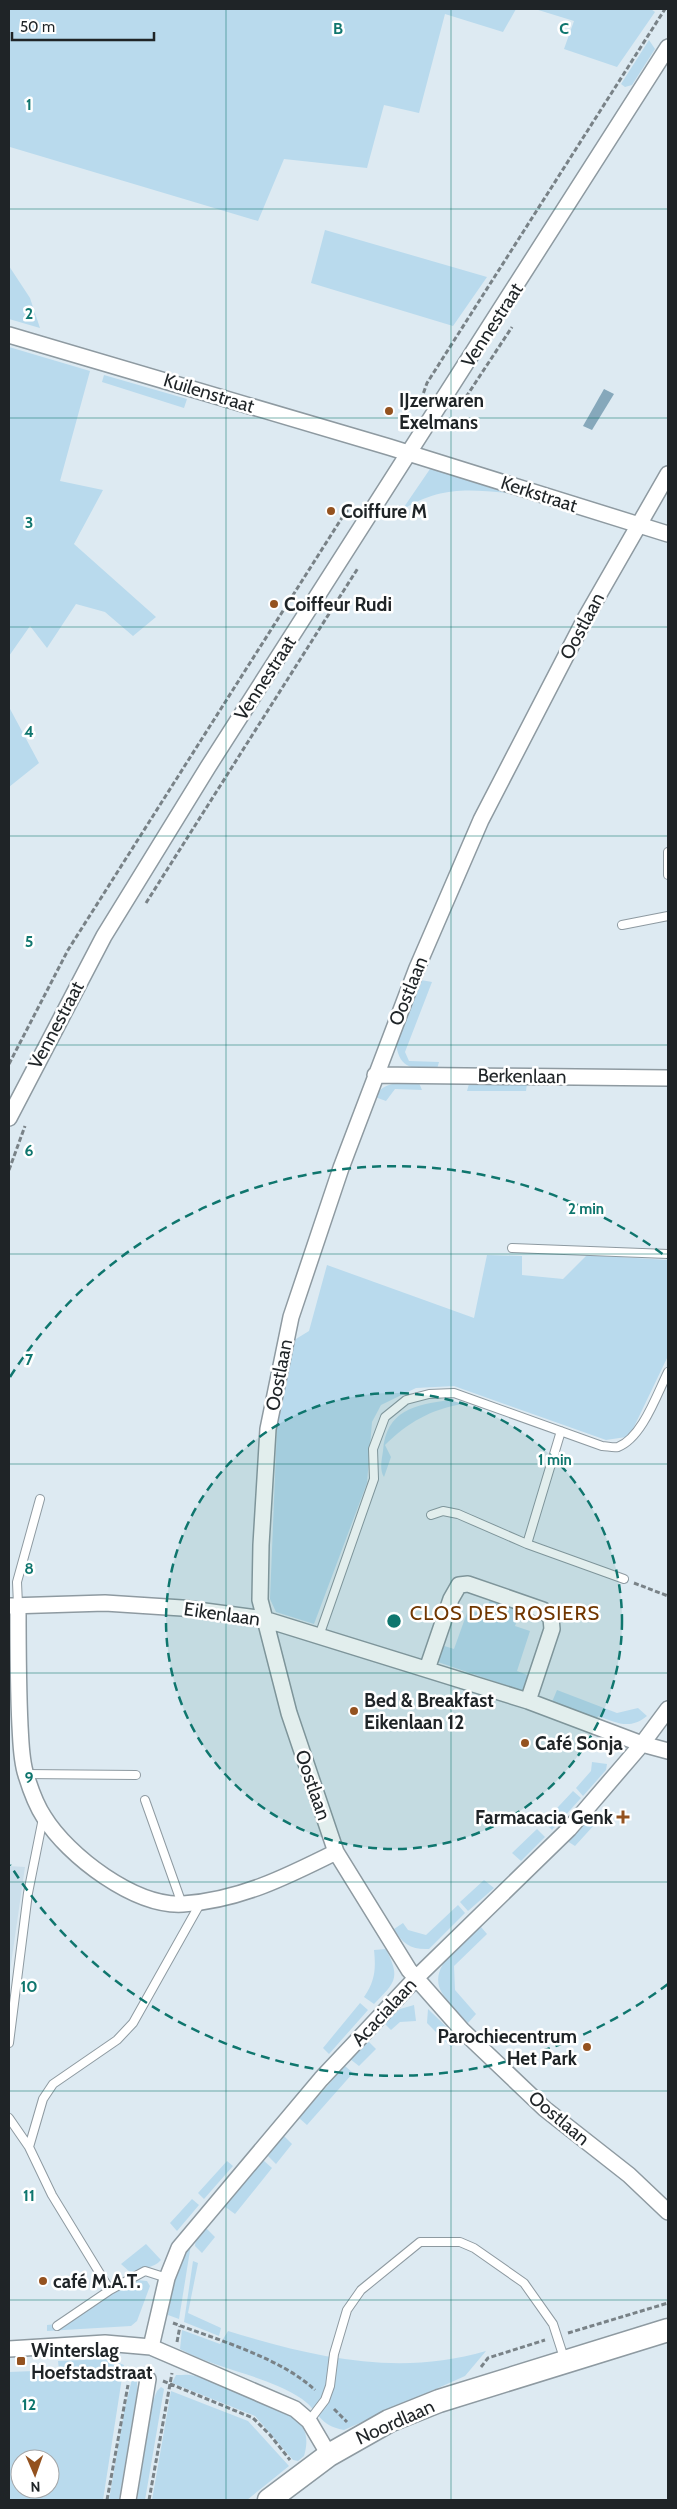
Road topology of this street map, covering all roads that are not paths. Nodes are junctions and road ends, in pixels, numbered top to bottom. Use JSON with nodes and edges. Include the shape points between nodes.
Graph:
{"nodes":[{"id":1,"x":668,"y":46,"type":"edge"},
{"id":2,"x":9,"y":335,"type":"edge"},
{"id":3,"x":409,"y":453,"type":"junction"},
{"id":4,"x":668,"y":474,"type":"edge"},
{"id":5,"x":638,"y":525,"type":"junction"},
{"id":6,"x":668,"y":534,"type":"edge"},
{"id":7,"x":668,"y":852,"type":"edge"},
{"id":8,"x":668,"y":875,"type":"edge"},
{"id":9,"x":668,"y":916,"type":"edge"},
{"id":10,"x":622,"y":925,"type":"dead end"},
{"id":11,"x":375,"y":1075,"type":"junction"},
{"id":12,"x":668,"y":1078,"type":"edge"},
{"id":13,"x":9,"y":1118,"type":"edge"},
{"id":14,"x":512,"y":1248,"type":"dead end"},
{"id":15,"x":668,"y":1254,"type":"edge"},
{"id":16,"x":668,"y":1372,"type":"edge"},
{"id":17,"x":562,"y":1431,"type":"junction"},
{"id":18,"x":40,"y":1499,"type":"dead end"},
{"id":19,"x":431,"y":1515,"type":"dead end"},
{"id":20,"x":527,"y":1544,"type":"junction"},
{"id":21,"x":624,"y":1579,"type":"road end"},
{"id":22,"x":14,"y":1606,"type":"edge"},
{"id":23,"x":264,"y":1619,"type":"junction"},
{"id":24,"x":319,"y":1636,"type":"junction"},
{"id":25,"x":427,"y":1669,"type":"junction"},
{"id":26,"x":528,"y":1701,"type":"junction"},
{"id":27,"x":668,"y":1709,"type":"edge"},
{"id":28,"x":14,"y":1726,"type":"edge"},
{"id":29,"x":642,"y":1744,"type":"junction"},
{"id":30,"x":668,"y":1751,"type":"edge"},
{"id":31,"x":26,"y":1774,"type":"junction"},
{"id":32,"x":136,"y":1775,"type":"dead end"},
{"id":33,"x":145,"y":1800,"type":"dead end"},
{"id":34,"x":43,"y":1816,"type":"junction"},
{"id":35,"x":336,"y":1852,"type":"junction"},
{"id":36,"x":202,"y":1901,"type":"junction"},
{"id":37,"x":182,"y":1904,"type":"junction"},
{"id":38,"x":416,"y":1978,"type":"junction"},
{"id":39,"x":9,"y":2043,"type":"edge"},
{"id":40,"x":9,"y":2118,"type":"edge"},
{"id":41,"x":28,"y":2148,"type":"junction"},
{"id":42,"x":668,"y":2212,"type":"edge"},
{"id":43,"x":167,"y":2278,"type":"junction"},
{"id":44,"x":110,"y":2290,"type":"junction"},
{"id":45,"x":56,"y":2326,"type":"dead end"},
{"id":46,"x":668,"y":2330,"type":"edge"},
{"id":47,"x":151,"y":2347,"type":"junction"},
{"id":48,"x":9,"y":2349,"type":"edge"},
{"id":49,"x":566,"y":2362,"type":"junction"},
{"id":50,"x":148,"y":2379,"type":"dead end"},
{"id":51,"x":309,"y":2421,"type":"junction"},
{"id":52,"x":328,"y":2455,"type":"junction"},
{"id":53,"x":128,"y":2500,"type":"edge"},
{"id":54,"x":269,"y":2500,"type":"edge"}],
"edges":[{"from":1,"to":3,"type":"street","name":"Vennestraat"},
{"from":2,"to":3,"type":"street","name":"Kuilenstraat"},
{"from":3,"to":5,"type":"street","name":"Kerkstraat"},
{"from":3,"to":13,"type":"street","name":"Vennestraat","via":[[208,766],[104,936]]},
{"from":4,"to":5,"type":"street","name":"Oostlaan"},
{"from":5,"to":6,"type":"street","name":"Kerkstraat"},
{"from":5,"to":11,"type":"street","name":"Oostlaan","via":[[586,617],[481,820]]},
{"from":7,"to":8,"type":"lane"},
{"from":9,"to":10,"type":"lane"},
{"from":11,"to":12,"type":"street","name":"Berkenlaan"},
{"from":11,"to":23,"type":"street","name":"Oostlaan","via":[[291,1317],[268,1429],[260,1554],[260,1600]]},
{"from":14,"to":15,"type":"lane"},
{"from":16,"to":17,"type":"lane","via":[[641,1427],[631,1440],[616,1447],[602,1446]]},
{"from":17,"to":20,"type":"lane"},
{"from":17,"to":24,"type":"lane","via":[[454,1393],[429,1394],[406,1400],[385,1418],[373,1449],[374,1479]]},
{"from":18,"to":22,"type":"lane","via":[[17,1582]]},
{"from":19,"to":20,"type":"lane","via":[[443,1511],[458,1514]]},
{"from":20,"to":21,"type":"lane"},
{"from":22,"to":23,"type":"street","name":"Eikenlaan","via":[[106,1603],[182,1608]]},
{"from":22,"to":28,"type":"street"},
{"from":23,"to":24,"type":"street","name":"Eikenlaan"},
{"from":23,"to":35,"type":"street","name":"Oostlaan","via":[[289,1713]]},
{"from":24,"to":25,"type":"street","name":"Eikenlaan"},
{"from":25,"to":26,"type":"street","name":"Eikenlaan"},
{"from":25,"to":26,"type":"street","via":[[451,1599],[459,1585],[468,1584],[543,1610],[551,1618],[552,1628]]},
{"from":26,"to":29,"type":"street","name":"Eikenlaan"},
{"from":27,"to":29,"type":"street","name":"Acacialaan"},
{"from":28,"to":31,"type":"street"},
{"from":29,"to":30,"type":"street","name":"Eikenlaan"},
{"from":29,"to":38,"type":"street","name":"Acacialaan","via":[[543,1856]]},
{"from":31,"to":32,"type":"lane"},
{"from":31,"to":34,"type":"street"},
{"from":33,"to":37,"type":"lane"},
{"from":34,"to":37,"type":"street","via":[[63,1841],[110,1879],[137,1894]]},
{"from":34,"to":39,"type":"lane","via":[[28,1893]]},
{"from":35,"to":36,"type":"street","via":[[270,1885]]},
{"from":35,"to":38,"type":"street","name":"Oostlaan"},
{"from":36,"to":37,"type":"street"},
{"from":36,"to":41,"type":"lane","via":[[133,2022],[117,2040],[53,2084],[43,2099]]},
{"from":38,"to":42,"type":"street","name":"Oostlaan","via":[[462,2030],[545,2109],[629,2175]]},
{"from":38,"to":43,"type":"street","name":"Acacialaan","via":[[321,2079],[179,2248]]},
{"from":40,"to":41,"type":"lane"},
{"from":41,"to":44,"type":"lane","via":[[52,2195]]},
{"from":43,"to":44,"type":"lane","via":[[145,2271]]},
{"from":43,"to":47,"type":"street","name":"Acacialaan"},
{"from":44,"to":45,"type":"lane"},
{"from":46,"to":49,"type":"street","name":"Noordlaan"},
{"from":47,"to":48,"type":"street","via":[[105,2343]]},
{"from":47,"to":51,"type":"street","via":[[295,2409]]},
{"from":49,"to":51,"type":"lane","via":[[553,2324],[524,2283],[460,2242],[420,2242],[361,2290],[347,2310],[334,2354],[330,2386],[325,2400]]},
{"from":49,"to":52,"type":"street","name":"Noordlaan","via":[[439,2401],[389,2421]]},
{"from":50,"to":53,"type":"street"},
{"from":51,"to":52,"type":"street"},
{"from":52,"to":54,"type":"street","name":"Noordlaan"}]}
